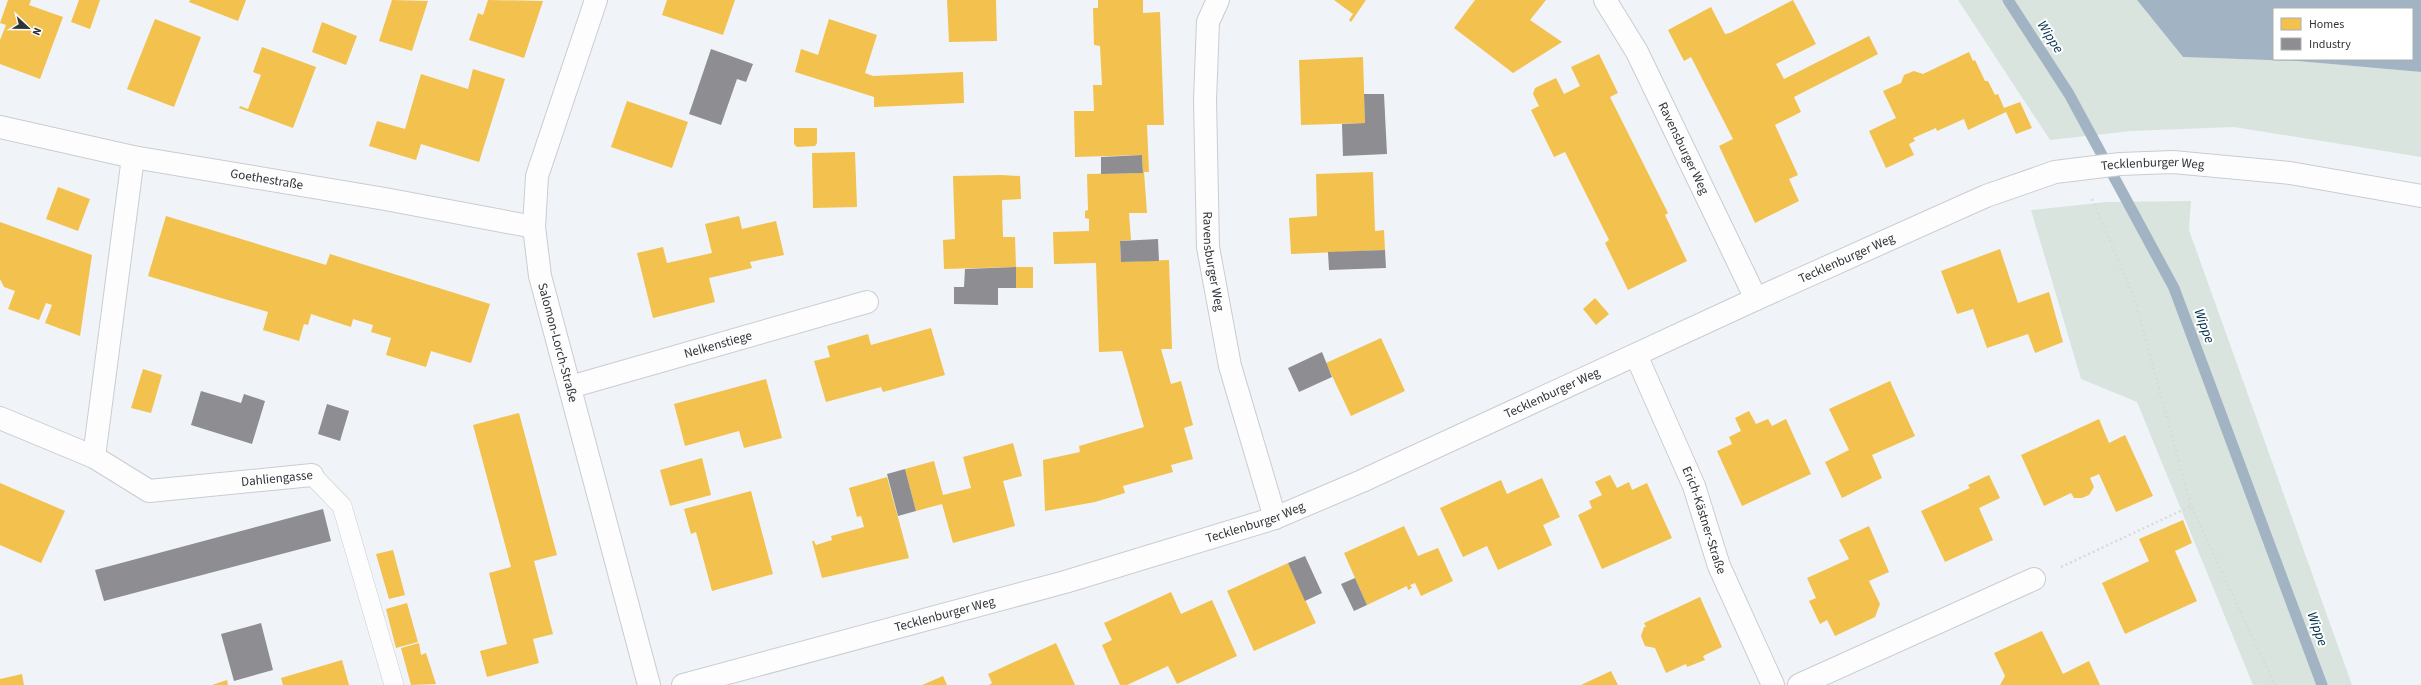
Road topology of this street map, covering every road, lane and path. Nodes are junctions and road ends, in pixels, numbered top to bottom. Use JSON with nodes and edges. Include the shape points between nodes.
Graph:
{"nodes":[{"id":1,"x":596,"y":0,"type":"edge"},
{"id":2,"x":1218,"y":0,"type":"edge"},
{"id":3,"x":1605,"y":0,"type":"edge"},
{"id":4,"x":0,"y":126,"type":"edge"},
{"id":5,"x":133,"y":157,"type":"junction"},
{"id":6,"x":2090,"y":194,"type":"dead end"},
{"id":7,"x":2421,"y":196,"type":"edge"},
{"id":8,"x":534,"y":227,"type":"junction"},
{"id":9,"x":1756,"y":299,"type":"junction"},
{"id":10,"x":867,"y":302,"type":"dead end"},
{"id":11,"x":1636,"y":355,"type":"junction"},
{"id":12,"x":570,"y":386,"type":"junction"},
{"id":13,"x":0,"y":418,"type":"edge"},
{"id":14,"x":94,"y":457,"type":"junction"},
{"id":15,"x":312,"y":476,"type":"joint"},
{"id":16,"x":2192,"y":506,"type":"junction"},
{"id":17,"x":1275,"y":518,"type":"junction"},
{"id":18,"x":2034,"y":579,"type":"joint"},
{"id":19,"x":394,"y":685,"type":"edge"},
{"id":20,"x":650,"y":685,"type":"edge"},
{"id":21,"x":683,"y":685,"type":"edge"},
{"id":22,"x":1774,"y":685,"type":"edge"},
{"id":23,"x":1799,"y":685,"type":"edge"},
{"id":24,"x":2275,"y":685,"type":"edge"}],
"edges":[{"from":1,"to":8,"type":"street","name":"Salomon-Lorch-Straße","via":[[537,176]]},
{"from":2,"to":17,"type":"street","name":"Ravensburger Weg","via":[[1208,22],[1208,247],[1230,366]]},
{"from":3,"to":9,"type":"street","name":"Ravensburger Weg","via":[[1637,52]]},
{"from":4,"to":5,"type":"street","name":"Goethestraße"},
{"from":5,"to":8,"type":"street","name":"Goethestraße"},
{"from":5,"to":14,"type":"street"},
{"from":6,"to":16,"type":"path","via":[[2134,297]]},
{"from":7,"to":9,"type":"street","name":"Tecklenburger Weg","via":[[2290,172],[2173,162],[2120,164],[2056,172],[1986,196]]},
{"from":8,"to":12,"type":"street","name":"Salomon-Lorch-Straße","via":[[540,276]]},
{"from":9,"to":11,"type":"street","name":"Tecklenburger Weg"},
{"from":10,"to":12,"type":"street","name":"Nelkenstiege"},
{"from":11,"to":17,"type":"street","name":"Tecklenburger Weg","via":[[1362,482]]},
{"from":11,"to":22,"type":"street","name":"Erich-Kästner-Straße","via":[[1694,486],[1719,566]]},
{"from":12,"to":20,"type":"street","name":"Salomon-Lorch-Straße"},
{"from":13,"to":14,"type":"street","name":"Dahliengasse"},
{"from":14,"to":15,"type":"street","name":"Dahliengasse","via":[[149,491]]},
{"from":15,"to":19,"type":"lane","name":"Dahliengasse","via":[[342,506]]},
{"from":16,"to":18,"type":"path"},
{"from":16,"to":24,"type":"path"},
{"from":17,"to":21,"type":"street","name":"Tecklenburger Weg","via":[[1065,582]]},
{"from":18,"to":23,"type":"street"}]}
